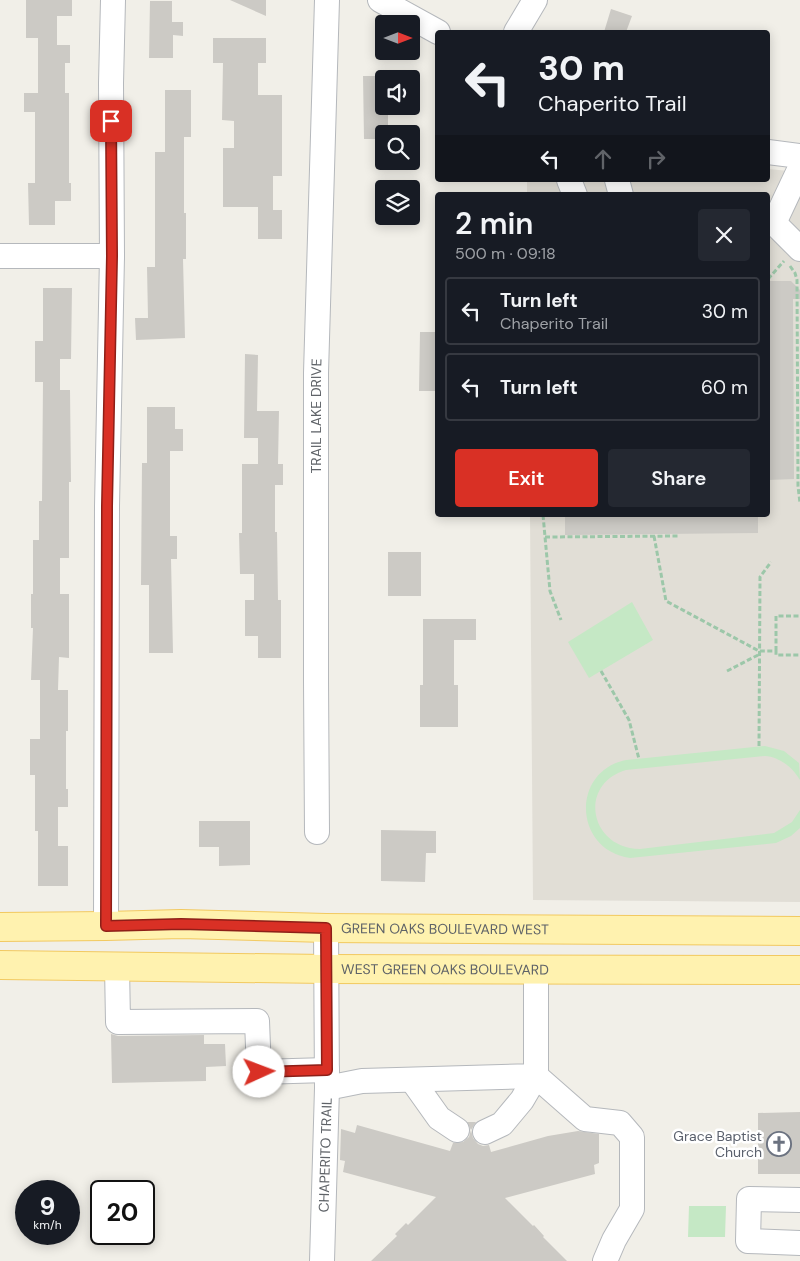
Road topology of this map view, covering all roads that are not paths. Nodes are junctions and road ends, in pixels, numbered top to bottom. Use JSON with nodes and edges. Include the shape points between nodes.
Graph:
{"nodes":[{"id":1,"x":113,"y":0,"type":"edge"},
{"id":2,"x":327,"y":0,"type":"edge"},
{"id":3,"x":380,"y":0,"type":"edge"},
{"id":4,"x":535,"y":0,"type":"edge"},
{"id":5,"x":435,"y":30,"type":"edge"},
{"id":6,"x":517,"y":30,"type":"edge"},
{"id":7,"x":770,"y":152,"type":"edge"},
{"id":8,"x":800,"y":156,"type":"edge"},
{"id":9,"x":800,"y":168,"type":"edge"},
{"id":10,"x":771,"y":223,"type":"edge"},
{"id":11,"x":800,"y":250,"type":"edge"},
{"id":12,"x":0,"y":256,"type":"edge"},
{"id":13,"x":112,"y":256,"type":"junction"},
{"id":14,"x":318,"y":832,"type":"dead end"},
{"id":15,"x":106,"y":926,"type":"junction"},
{"id":16,"x":0,"y":927,"type":"edge"},
{"id":17,"x":326,"y":928,"type":"junction"},
{"id":18,"x":800,"y":931,"type":"edge"},
{"id":19,"x":0,"y":965,"type":"edge"},
{"id":20,"x":117,"y":966,"type":"junction"},
{"id":21,"x":536,"y":968,"type":"junction"},
{"id":22,"x":326,"y":969,"type":"junction"},
{"id":23,"x":800,"y":970,"type":"edge"},
{"id":24,"x":536,"y":1076,"type":"junction"},
{"id":25,"x":327,"y":1079,"type":"junction"},
{"id":26,"x":412,"y":1080,"type":"junction"},
{"id":27,"x":457,"y":1130,"type":"dead end"},
{"id":28,"x":485,"y":1132,"type":"dead end"},
{"id":29,"x":800,"y":1200,"type":"edge"},
{"id":30,"x":800,"y":1243,"type":"edge"},
{"id":31,"x":322,"y":1261,"type":"edge"},
{"id":32,"x":605,"y":1261,"type":"edge"}],
"edges":[{"from":1,"to":13,"type":"street"},
{"from":2,"to":14,"type":"street","name":"TRAIL LAKE DRIVE","via":[[316,373]]},
{"from":3,"to":5,"type":"street"},
{"from":4,"to":6,"type":"street"},
{"from":7,"to":8,"type":"street"},
{"from":9,"to":10,"type":"street"},
{"from":10,"to":11,"type":"street"},
{"from":12,"to":13,"type":"street"},
{"from":13,"to":15,"type":"street","via":[[107,506]]},
{"from":15,"to":16,"type":"main road","name":"GREEN OAKS BOULEVARD WEST"},
{"from":15,"to":17,"type":"main road","name":"GREEN OAKS BOULEVARD WEST","via":[[181,924]]},
{"from":17,"to":18,"type":"main road","name":"GREEN OAKS BOULEVARD WEST"},
{"from":17,"to":22,"type":"street","name":"CHAPERITO TRAIL"},
{"from":19,"to":20,"type":"main road","name":"WEST GREEN OAKS BOULEVARD"},
{"from":20,"to":22,"type":"main road","name":"WEST GREEN OAKS BOULEVARD"},
{"from":20,"to":25,"type":"street","via":[[118,1022],[257,1021],[259,1072]]},
{"from":21,"to":22,"type":"main road","name":"WEST GREEN OAKS BOULEVARD"},
{"from":21,"to":23,"type":"main road","name":"WEST GREEN OAKS BOULEVARD"},
{"from":21,"to":24,"type":"street"},
{"from":22,"to":25,"type":"street","name":"CHAPERITO TRAIL"},
{"from":24,"to":26,"type":"street"},
{"from":24,"to":28,"type":"street","via":[[502,1124]]},
{"from":24,"to":32,"type":"street","via":[[585,1119],[620,1123],[632,1137],[632,1209]]},
{"from":25,"to":26,"type":"street"},
{"from":25,"to":31,"type":"street","name":"CHAPERITO TRAIL"},
{"from":26,"to":27,"type":"street","via":[[439,1118]]},
{"from":29,"to":30,"type":"street","via":[[749,1199],[748,1241]]}]}
